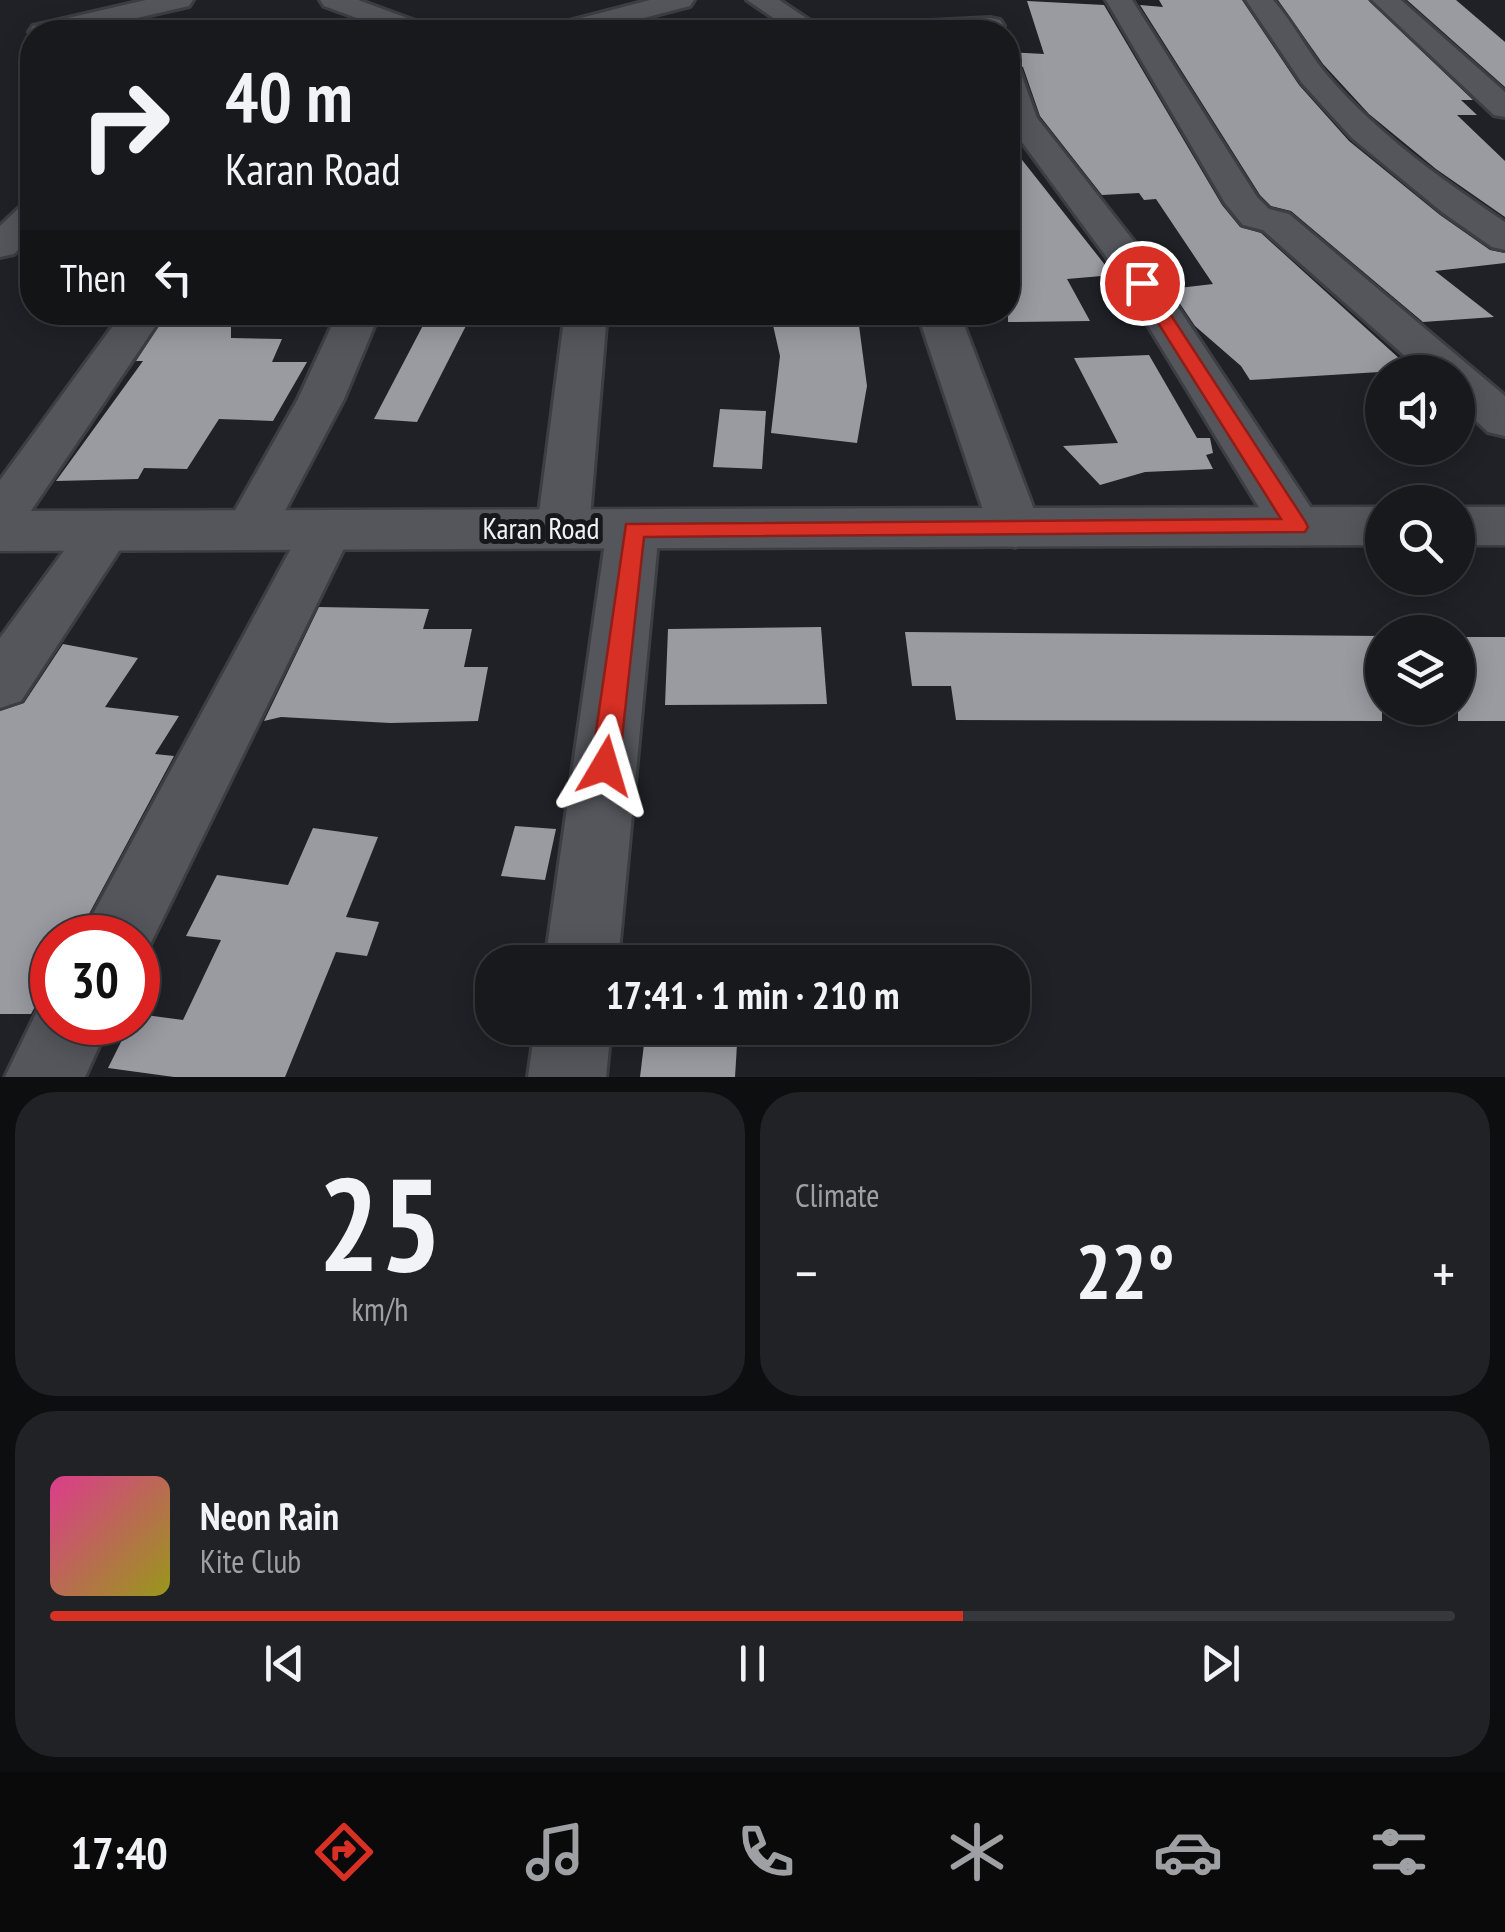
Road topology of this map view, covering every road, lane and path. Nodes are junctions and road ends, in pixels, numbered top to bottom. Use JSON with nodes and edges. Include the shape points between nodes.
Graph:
{"nodes":[{"id":1,"x":180,"y":0,"type":"edge"},
{"id":2,"x":333,"y":0,"type":"edge"},
{"id":3,"x":411,"y":0,"type":"edge"},
{"id":4,"x":682,"y":0,"type":"edge"},
{"id":5,"x":760,"y":0,"type":"edge"},
{"id":6,"x":1119,"y":0,"type":"edge"},
{"id":7,"x":1259,"y":0,"type":"edge"},
{"id":8,"x":1384,"y":0,"type":"edge"},
{"id":9,"x":364,"y":14,"type":"junction"},
{"id":10,"x":94,"y":20,"type":"edge"},
{"id":11,"x":382,"y":20,"type":"edge"},
{"id":12,"x":606,"y":20,"type":"edge"},
{"id":13,"x":793,"y":20,"type":"edge"},
{"id":14,"x":1505,"y":108,"type":"edge"},
{"id":15,"x":1020,"y":126,"type":"edge"},
{"id":16,"x":20,"y":227,"type":"edge"},
{"id":17,"x":1505,"y":239,"type":"edge"},
{"id":18,"x":0,"y":246,"type":"edge"},
{"id":19,"x":136,"y":325,"type":"edge"},
{"id":20,"x":353,"y":325,"type":"edge"},
{"id":21,"x":585,"y":325,"type":"edge"},
{"id":22,"x":943,"y":325,"type":"edge"},
{"id":23,"x":1429,"y":355,"type":"edge"},
{"id":24,"x":1475,"y":395,"type":"edge"},
{"id":25,"x":1505,"y":421,"type":"edge"},
{"id":26,"x":0,"y":517,"type":"edge"},
{"id":27,"x":1365,"y":526,"type":"edge"},
{"id":28,"x":1475,"y":526,"type":"edge"},
{"id":29,"x":1505,"y":526,"type":"edge"},
{"id":30,"x":1297,"y":527,"type":"junction"},
{"id":31,"x":1014,"y":528,"type":"junction"},
{"id":32,"x":563,"y":529,"type":"junction"},
{"id":33,"x":634,"y":529,"type":"junction"},
{"id":34,"x":250,"y":530,"type":"junction"},
{"id":35,"x":327,"y":530,"type":"junction"},
{"id":36,"x":0,"y":531,"type":"edge"},
{"id":37,"x":106,"y":531,"type":"junction"},
{"id":38,"x":0,"y":684,"type":"edge"},
{"id":39,"x":128,"y":915,"type":"edge"},
{"id":40,"x":583,"y":945,"type":"edge"},
{"id":41,"x":60,"y":1045,"type":"edge"},
{"id":42,"x":571,"y":1045,"type":"edge"},
{"id":43,"x":44,"y":1077,"type":"edge"},
{"id":44,"x":567,"y":1077,"type":"edge"}],
"edges":[{"from":1,"to":10,"type":"street"},
{"from":2,"to":9,"type":"street"},
{"from":3,"to":9,"type":"street"},
{"from":4,"to":12,"type":"street"},
{"from":5,"to":13,"type":"street"},
{"from":6,"to":23,"type":"street","via":[[1243,203],[1256,217],[1276,222]]},
{"from":7,"to":17,"type":"street","via":[[1311,75],[1389,157]]},
{"from":8,"to":14,"type":"street"},
{"from":9,"to":11,"type":"street"},
{"from":15,"to":30,"type":"street","via":[[1122,252]]},
{"from":16,"to":18,"type":"street"},
{"from":19,"to":26,"type":"street"},
{"from":20,"to":34,"type":"street"},
{"from":21,"to":32,"type":"street"},
{"from":22,"to":31,"type":"street"},
{"from":24,"to":25,"type":"street"},
{"from":27,"to":30,"type":"street","name":"Karan Road"},
{"from":28,"to":29,"type":"street"},
{"from":30,"to":31,"type":"street","name":"Karan Road"},
{"from":31,"to":33,"type":"street","name":"Karan Road"},
{"from":32,"to":33,"type":"street","name":"Karan Road"},
{"from":32,"to":35,"type":"street","name":"Karan Road"},
{"from":33,"to":40,"type":"street"},
{"from":34,"to":35,"type":"street","name":"Karan Road"},
{"from":34,"to":37,"type":"street","name":"Karan Road"},
{"from":35,"to":39,"type":"street"},
{"from":36,"to":37,"type":"street","name":"Karan Road"},
{"from":37,"to":38,"type":"street"},
{"from":41,"to":43,"type":"street"},
{"from":42,"to":44,"type":"street"}]}
